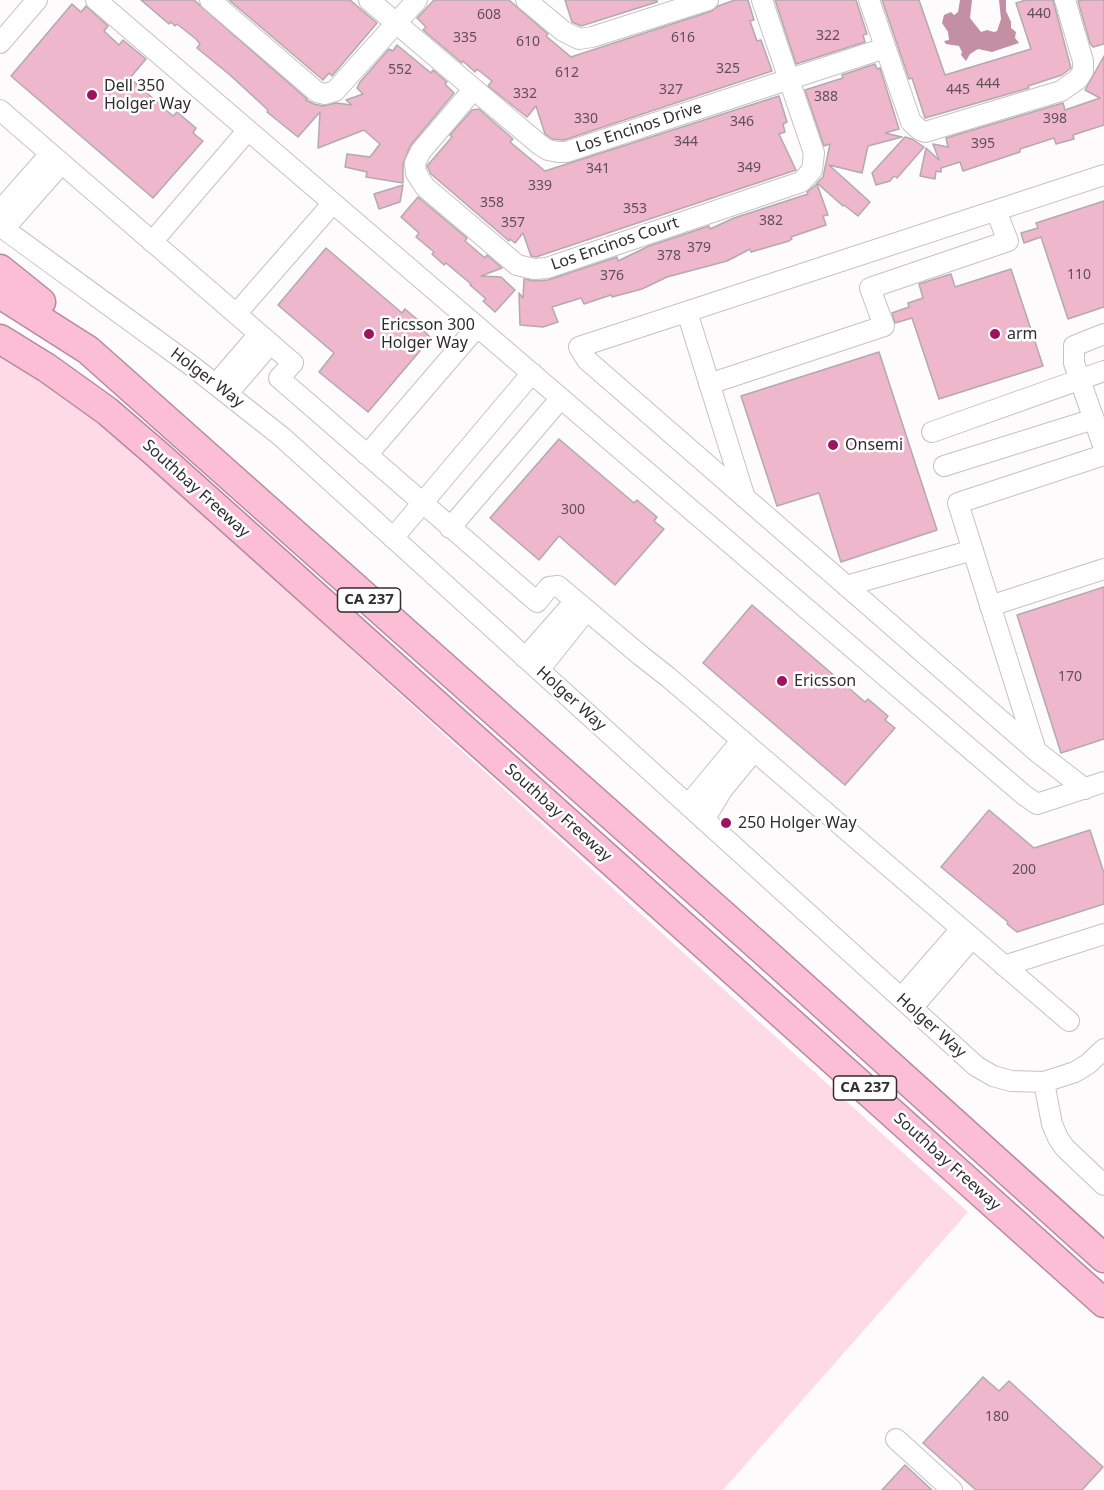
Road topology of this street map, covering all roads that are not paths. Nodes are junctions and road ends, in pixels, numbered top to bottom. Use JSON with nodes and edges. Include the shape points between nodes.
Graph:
{"nodes":[{"id":1,"x":37,"y":0,"type":"edge"},
{"id":2,"x":96,"y":0,"type":"edge"},
{"id":3,"x":210,"y":0,"type":"edge"},
{"id":4,"x":369,"y":0,"type":"edge"},
{"id":5,"x":417,"y":0,"type":"edge"},
{"id":6,"x":526,"y":0,"type":"edge"},
{"id":7,"x":708,"y":0,"type":"edge"},
{"id":8,"x":762,"y":0,"type":"edge"},
{"id":9,"x":869,"y":0,"type":"edge"},
{"id":10,"x":1065,"y":0,"type":"edge"},
{"id":11,"x":396,"y":23,"type":"junction"},
{"id":12,"x":0,"y":44,"type":"edge"},
{"id":13,"x":885,"y":48,"type":"junction"},
{"id":14,"x":789,"y":78,"type":"junction"},
{"id":15,"x":473,"y":90,"type":"junction"},
{"id":16,"x":0,"y":110,"type":"edge"},
{"id":17,"x":248,"y":130,"type":"junction"},
{"id":18,"x":56,"y":159,"type":"junction"},
{"id":19,"x":1104,"y":175,"type":"edge"},
{"id":20,"x":333,"y":203,"type":"junction"},
{"id":21,"x":996,"y":210,"type":"junction"},
{"id":22,"x":1,"y":222,"type":"edge"},
{"id":23,"x":152,"y":242,"type":"junction"},
{"id":24,"x":0,"y":269,"type":"edge"},
{"id":25,"x":0,"y":294,"type":"edge"},
{"id":26,"x":687,"y":312,"type":"junction"},
{"id":27,"x":236,"y":314,"type":"junction"},
{"id":28,"x":0,"y":327,"type":"edge"},
{"id":29,"x":477,"y":327,"type":"junction"},
{"id":30,"x":1104,"y":334,"type":"edge"},
{"id":31,"x":0,"y":339,"type":"edge"},
{"id":32,"x":265,"y":339,"type":"junction"},
{"id":33,"x":88,"y":350,"type":"junction"},
{"id":34,"x":1104,"y":371,"type":"edge"},
{"id":35,"x":532,"y":373,"type":"junction"},
{"id":36,"x":1080,"y":379,"type":"junction"},
{"id":37,"x":709,"y":384,"type":"junction"},
{"id":38,"x":222,"y":389,"type":"junction"},
{"id":39,"x":561,"y":398,"type":"junction"},
{"id":40,"x":1098,"y":417,"type":"edge"},
{"id":41,"x":932,"y":432,"type":"dead end"},
{"id":42,"x":1104,"y":448,"type":"edge"},
{"id":43,"x":367,"y":455,"type":"junction"},
{"id":44,"x":1104,"y":455,"type":"edge"},
{"id":45,"x":944,"y":466,"type":"dead end"},
{"id":46,"x":745,"y":498,"type":"junction"},
{"id":47,"x":422,"y":503,"type":"junction"},
{"id":48,"x":450,"y":528,"type":"junction"},
{"id":49,"x":393,"y":538,"type":"junction"},
{"id":50,"x":973,"y":550,"type":"junction"},
{"id":51,"x":1104,"y":569,"type":"edge"},
{"id":52,"x":846,"y":586,"type":"junction"},
{"id":53,"x":326,"y":606,"type":"junction"},
{"id":54,"x":581,"y":606,"type":"junction"},
{"id":55,"x":990,"y":606,"type":"junction"},
{"id":56,"x":532,"y":664,"type":"junction"},
{"id":57,"x":748,"y":745,"type":"junction"},
{"id":58,"x":1036,"y":752,"type":"junction"},
{"id":59,"x":1098,"y":788,"type":"edge"},
{"id":60,"x":688,"y":805,"type":"junction"},
{"id":61,"x":704,"y":820,"type":"junction"},
{"id":62,"x":966,"y":934,"type":"junction"},
{"id":63,"x":1104,"y":934,"type":"edge"},
{"id":64,"x":1004,"y":966,"type":"junction"},
{"id":65,"x":906,"y":1003,"type":"junction"},
{"id":66,"x":1069,"y":1022,"type":"dead end"},
{"id":67,"x":1104,"y":1048,"type":"edge"},
{"id":68,"x":1044,"y":1082,"type":"junction"},
{"id":69,"x":1104,"y":1185,"type":"edge"},
{"id":70,"x":1104,"y":1258,"type":"edge"},
{"id":71,"x":1104,"y":1303,"type":"edge"},
{"id":72,"x":896,"y":1439,"type":"dead end"},
{"id":73,"x":952,"y":1490,"type":"edge"}],
"edges":[{"from":1,"to":12,"type":"street"},
{"from":2,"to":17,"type":"street"},
{"from":3,"to":11,"type":"street","via":[[317,92],[325,94],[336,91]]},
{"from":4,"to":11,"type":"street","name":"Los Encinos Drive"},
{"from":5,"to":11,"type":"street"},
{"from":6,"to":7,"type":"street","via":[[563,32],[579,39]]},
{"from":8,"to":14,"type":"street","name":"Los Encinos Court"},
{"from":9,"to":13,"type":"street"},
{"from":10,"to":13,"type":"street","via":[[1083,61],[1083,70],[1070,86],[926,132],[911,122]]},
{"from":11,"to":15,"type":"street","name":"Los Encinos Drive"},
{"from":13,"to":14,"type":"street","name":"Los Encinos Drive"},
{"from":14,"to":15,"type":"street","name":"Los Encinos Drive","via":[[566,152],[540,145]]},
{"from":14,"to":15,"type":"street","name":"Los Encinos Court","via":[[814,153],[812,170],[801,182],[547,268],[534,269],[517,265],[425,188],[416,173],[415,163],[421,151]]},
{"from":16,"to":18,"type":"street"},
{"from":17,"to":20,"type":"street"},
{"from":17,"to":23,"type":"street"},
{"from":18,"to":22,"type":"street"},
{"from":18,"to":23,"type":"street"},
{"from":19,"to":21,"type":"street"},
{"from":20,"to":27,"type":"street"},
{"from":20,"to":29,"type":"street"},
{"from":21,"to":26,"type":"street"},
{"from":21,"to":37,"type":"street","via":[[1008,241],[870,288],[884,326]]},
{"from":22,"to":38,"type":"street","name":"Holger Way"},
{"from":23,"to":27,"type":"street"},
{"from":24,"to":33,"type":"highway","via":[[63,320]]},
{"from":25,"to":33,"type":"highway","name":"Southbay Freeway","number":"CA 237"},
{"from":26,"to":37,"type":"street"},
{"from":26,"to":46,"type":"street","via":[[579,347],[587,360]]},
{"from":27,"to":32,"type":"street"},
{"from":28,"to":53,"type":"highway","via":[[83,377],[287,556],[312,581]]},
{"from":29,"to":35,"type":"street"},
{"from":29,"to":43,"type":"street"},
{"from":30,"to":36,"type":"street","via":[[1074,346],[1074,363]]},
{"from":31,"to":53,"type":"highway","name":"Southbay Freeway","number":"CA 237","via":[[107,411]]},
{"from":32,"to":38,"type":"street"},
{"from":32,"to":43,"type":"street","via":[[292,363],[279,378]]},
{"from":33,"to":70,"type":"highway","name":"Southbay Freeway","number":"CA 237"},
{"from":34,"to":36,"type":"street"},
{"from":35,"to":39,"type":"street"},
{"from":35,"to":47,"type":"street"},
{"from":36,"to":40,"type":"street"},
{"from":36,"to":41,"type":"street"},
{"from":37,"to":46,"type":"street"},
{"from":38,"to":49,"type":"street","name":"Holger Way","via":[[282,437]]},
{"from":39,"to":48,"type":"street"},
{"from":39,"to":59,"type":"street","via":[[1024,795],[1037,804]]},
{"from":40,"to":42,"type":"street"},
{"from":40,"to":45,"type":"street"},
{"from":43,"to":47,"type":"street"},
{"from":44,"to":50,"type":"street","via":[[958,503]]},
{"from":46,"to":52,"type":"street"},
{"from":47,"to":48,"type":"street"},
{"from":47,"to":49,"type":"street"},
{"from":48,"to":54,"type":"street","via":[[537,602],[549,587],[558,586]]},
{"from":49,"to":56,"type":"street","name":"Holger Way"},
{"from":50,"to":52,"type":"street"},
{"from":50,"to":55,"type":"street"},
{"from":51,"to":55,"type":"street"},
{"from":52,"to":58,"type":"street"},
{"from":53,"to":71,"type":"highway","name":"Southbay Freeway","number":"CA 237"},
{"from":54,"to":56,"type":"street"},
{"from":54,"to":57,"type":"street"},
{"from":55,"to":58,"type":"street"},
{"from":56,"to":60,"type":"street","name":"Holger Way"},
{"from":57,"to":60,"type":"street"},
{"from":57,"to":61,"type":"street"},
{"from":57,"to":62,"type":"street"},
{"from":58,"to":59,"type":"street"},
{"from":60,"to":61,"type":"street","name":"Holger Way"},
{"from":61,"to":65,"type":"street","name":"Holger Way"},
{"from":62,"to":64,"type":"street"},
{"from":62,"to":65,"type":"street"},
{"from":63,"to":64,"type":"street"},
{"from":64,"to":66,"type":"street"},
{"from":65,"to":68,"type":"street","name":"Holger Way","via":[[968,1059],[993,1076]]},
{"from":67,"to":68,"type":"street","name":"Holger Way","via":[[1075,1072]]},
{"from":68,"to":69,"type":"street","via":[[1058,1138]]},
{"from":72,"to":73,"type":"street"}]}
